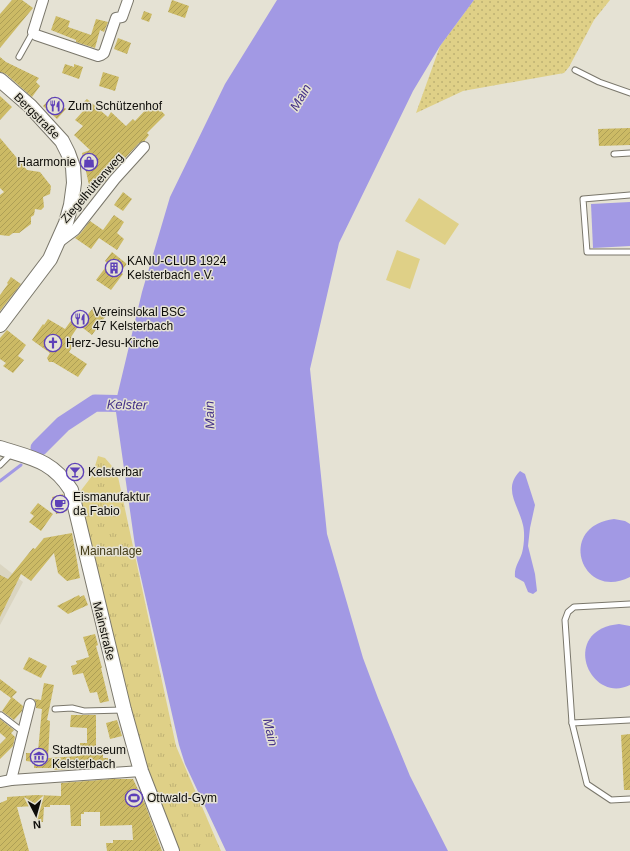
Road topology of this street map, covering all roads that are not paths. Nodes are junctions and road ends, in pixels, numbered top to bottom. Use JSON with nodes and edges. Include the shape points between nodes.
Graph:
{"nodes":[{"id":1,"x":43,"y":0,"type":"edge"},
{"id":2,"x":128,"y":0,"type":"edge"},
{"id":3,"x":33,"y":32,"type":"junction"},
{"id":4,"x":19,"y":56,"type":"dead end"},
{"id":5,"x":575,"y":70,"type":"dead end"},
{"id":6,"x":0,"y":80,"type":"edge"},
{"id":7,"x":630,"y":93,"type":"edge"},
{"id":8,"x":144,"y":148,"type":"dead end"},
{"id":9,"x":630,"y":152,"type":"edge"},
{"id":10,"x":614,"y":154,"type":"dead end"},
{"id":11,"x":630,"y":195,"type":"edge"},
{"id":12,"x":57,"y":243,"type":"junction"},
{"id":13,"x":630,"y":252,"type":"edge"},
{"id":14,"x":0,"y":325,"type":"edge"},
{"id":15,"x":7,"y":450,"type":"edge"},
{"id":16,"x":0,"y":465,"type":"edge"},
{"id":17,"x":630,"y":604,"type":"edge"},
{"id":18,"x":30,"y":704,"type":"dead end"},
{"id":19,"x":55,"y":709,"type":"dead end"},
{"id":20,"x":124,"y":710,"type":"junction"},
{"id":21,"x":1,"y":715,"type":"edge"},
{"id":22,"x":630,"y":720,"type":"edge"},
{"id":23,"x":572,"y":723,"type":"junction"},
{"id":24,"x":23,"y":732,"type":"junction"},
{"id":25,"x":141,"y":771,"type":"junction"},
{"id":26,"x":11,"y":780,"type":"junction"},
{"id":27,"x":0,"y":782,"type":"edge"},
{"id":28,"x":630,"y":799,"type":"edge"},
{"id":29,"x":172,"y":851,"type":"edge"}],
"edges":[{"from":1,"to":3,"type":"street"},
{"from":2,"to":3,"type":"street","via":[[122,17],[116,18],[101,56]]},
{"from":3,"to":4,"type":"lane"},
{"from":5,"to":7,"type":"lane"},
{"from":6,"to":12,"type":"street","name":"Bergstraße","via":[[58,135],[73,167],[73,192],[66,223]]},
{"from":8,"to":12,"type":"street","name":"Ziegelhüttenweg","via":[[74,230]]},
{"from":9,"to":10,"type":"lane"},
{"from":11,"to":13,"type":"lane","via":[[583,198],[587,252]]},
{"from":12,"to":14,"type":"street","name":"Bergstraße","via":[[50,259]]},
{"from":15,"to":16,"type":"lane"},
{"from":15,"to":20,"type":"street","name":"Mainstraße","via":[[42,462],[56,472],[71,490]]},
{"from":17,"to":23,"type":"lane","via":[[574,607],[568,612],[565,620]]},
{"from":18,"to":24,"type":"street"},
{"from":19,"to":20,"type":"lane"},
{"from":20,"to":25,"type":"street","name":"Mainstraße"},
{"from":21,"to":24,"type":"lane"},
{"from":22,"to":23,"type":"lane"},
{"from":23,"to":28,"type":"lane","via":[[587,784],[611,800]]},
{"from":24,"to":26,"type":"street"},
{"from":25,"to":26,"type":"street"},
{"from":25,"to":29,"type":"street","name":"Mainstraße"},
{"from":26,"to":27,"type":"street"}]}
